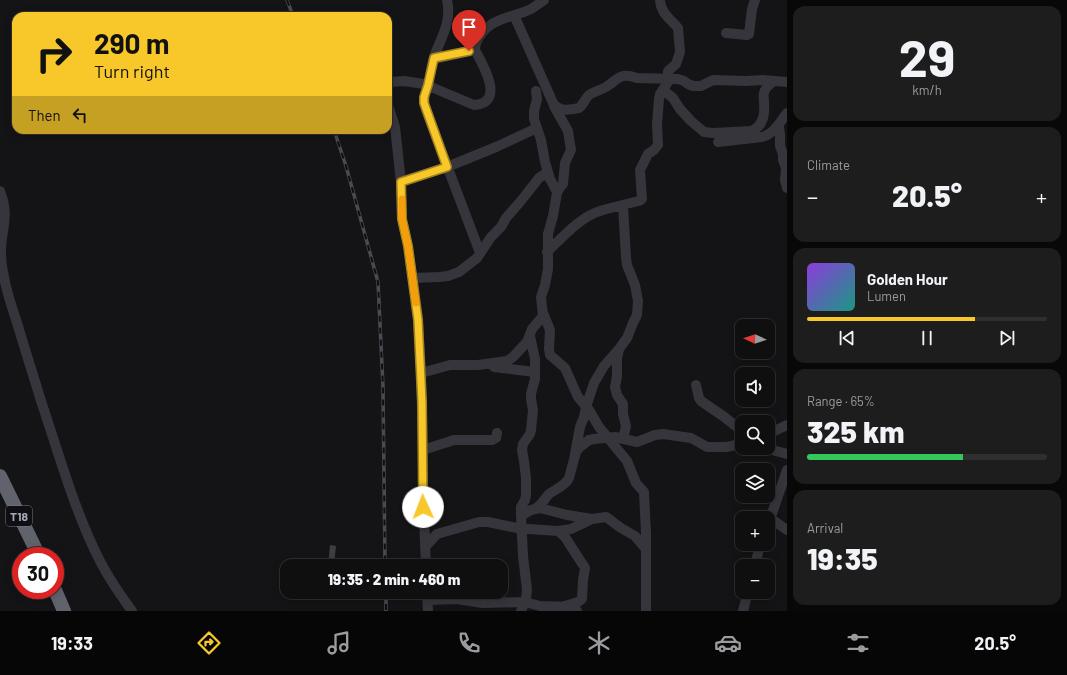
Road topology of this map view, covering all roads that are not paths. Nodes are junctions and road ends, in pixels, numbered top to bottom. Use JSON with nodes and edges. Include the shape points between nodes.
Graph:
{"nodes":[{"id":1,"x":447,"y":0,"type":"edge"},
{"id":2,"x":544,"y":0,"type":"edge"},
{"id":3,"x":660,"y":0,"type":"edge"},
{"id":4,"x":754,"y":0,"type":"edge"},
{"id":5,"x":514,"y":15,"type":"junction"},
{"id":6,"x":726,"y":33,"type":"dead end"},
{"id":7,"x":475,"y":50,"type":"junction"},
{"id":8,"x":434,"y":58,"type":"junction"},
{"id":9,"x":668,"y":78,"type":"junction"},
{"id":10,"x":774,"y":81,"type":"junction"},
{"id":11,"x":392,"y":82,"type":"edge"},
{"id":12,"x":787,"y":82,"type":"edge"},
{"id":13,"x":428,"y":85,"type":"junction"},
{"id":14,"x":663,"y":90,"type":"junction"},
{"id":15,"x":536,"y":91,"type":"dead end"},
{"id":16,"x":554,"y":106,"type":"junction"},
{"id":17,"x":787,"y":113,"type":"edge"},
{"id":18,"x":392,"y":118,"type":"edge"},
{"id":19,"x":779,"y":124,"type":"junction"},
{"id":20,"x":537,"y":128,"type":"junction"},
{"id":21,"x":718,"y":142,"type":"dead end"},
{"id":22,"x":447,"y":167,"type":"junction"},
{"id":23,"x":548,"y":172,"type":"junction"},
{"id":24,"x":401,"y":182,"type":"junction"},
{"id":25,"x":787,"y":188,"type":"edge"},
{"id":26,"x":0,"y":190,"type":"edge"},
{"id":27,"x":557,"y":192,"type":"junction"},
{"id":28,"x":623,"y":205,"type":"junction"},
{"id":29,"x":547,"y":252,"type":"junction"},
{"id":30,"x":480,"y":253,"type":"junction"},
{"id":31,"x":413,"y":278,"type":"junction"},
{"id":32,"x":543,"y":313,"type":"junction"},
{"id":33,"x":530,"y":336,"type":"junction"},
{"id":34,"x":619,"y":349,"type":"junction"},
{"id":35,"x":478,"y":365,"type":"junction"},
{"id":36,"x":534,"y":372,"type":"junction"},
{"id":37,"x":421,"y":373,"type":"junction"},
{"id":38,"x":696,"y":385,"type":"dead end"},
{"id":39,"x":586,"y":406,"type":"junction"},
{"id":40,"x":735,"y":425,"type":"edge"},
{"id":41,"x":787,"y":425,"type":"edge"},
{"id":42,"x":775,"y":431,"type":"edge"},
{"id":43,"x":497,"y":433,"type":"dead end"},
{"id":44,"x":608,"y":438,"type":"junction"},
{"id":45,"x":623,"y":439,"type":"junction"},
{"id":46,"x":735,"y":445,"type":"edge"},
{"id":47,"x":423,"y":450,"type":"junction"},
{"id":48,"x":775,"y":451,"type":"edge"},
{"id":49,"x":575,"y":454,"type":"junction"},
{"id":50,"x":787,"y":454,"type":"edge"},
{"id":51,"x":787,"y":470,"type":"edge"},
{"id":52,"x":0,"y":476,"type":"edge"},
{"id":53,"x":536,"y":508,"type":"junction"},
{"id":54,"x":773,"y":511,"type":"edge"},
{"id":55,"x":521,"y":516,"type":"junction"},
{"id":56,"x":592,"y":519,"type":"junction"},
{"id":57,"x":775,"y":524,"type":"edge"},
{"id":58,"x":522,"y":529,"type":"junction"},
{"id":59,"x":787,"y":530,"type":"edge"},
{"id":60,"x":558,"y":531,"type":"junction"},
{"id":61,"x":35,"y":547,"type":"edge"},
{"id":62,"x":425,"y":547,"type":"junction"},
{"id":63,"x":646,"y":549,"type":"junction"},
{"id":64,"x":426,"y":559,"type":"edge"},
{"id":65,"x":59,"y":599,"type":"edge"},
{"id":66,"x":427,"y":599,"type":"edge"},
{"id":67,"x":457,"y":599,"type":"edge"},
{"id":68,"x":747,"y":599,"type":"edge"},
{"id":69,"x":523,"y":606,"type":"edge"},
{"id":70,"x":565,"y":606,"type":"junction"},
{"id":71,"x":64,"y":611,"type":"edge"},
{"id":72,"x":132,"y":611,"type":"edge"},
{"id":73,"x":428,"y":611,"type":"edge"},
{"id":74,"x":577,"y":611,"type":"edge"},
{"id":75,"x":646,"y":611,"type":"edge"},
{"id":76,"x":744,"y":611,"type":"edge"}],
"edges":[{"from":1,"to":8,"type":"street","via":[[448,21]]},
{"from":2,"to":5,"type":"street","via":[[531,9]]},
{"from":3,"to":9,"type":"street","via":[[664,14],[679,31],[680,52],[676,64],[668,71]]},
{"from":4,"to":6,"type":"street","via":[[749,34]]},
{"from":5,"to":7,"type":"street","via":[[491,24],[477,39]]},
{"from":5,"to":16,"type":"street"},
{"from":7,"to":8,"type":"street"},
{"from":7,"to":13,"type":"street","via":[[490,86],[490,94],[485,103],[474,105]]},
{"from":8,"to":13,"type":"street"},
{"from":9,"to":10,"type":"street","via":[[683,80],[693,86],[700,86],[713,80]]},
{"from":9,"to":14,"type":"street"},
{"from":9,"to":16,"type":"street","via":[[622,76],[588,96],[580,108],[565,110]]},
{"from":10,"to":12,"type":"street"},
{"from":10,"to":14,"type":"street","via":[[764,93],[763,120],[751,131],[703,132]]},
{"from":11,"to":13,"type":"street"},
{"from":13,"to":22,"type":"street","via":[[424,103]]},
{"from":14,"to":28,"type":"street","via":[[659,99],[658,145],[648,154],[640,170],[642,199]]},
{"from":15,"to":20,"type":"street","via":[[534,116]]},
{"from":16,"to":27,"type":"street","via":[[568,131],[571,149],[565,163],[563,184]]},
{"from":17,"to":19,"type":"street"},
{"from":18,"to":24,"type":"street"},
{"from":19,"to":21,"type":"street","via":[[767,136]]},
{"from":19,"to":25,"type":"street"},
{"from":20,"to":22,"type":"street"},
{"from":20,"to":23,"type":"street"},
{"from":22,"to":24,"type":"street"},
{"from":22,"to":30,"type":"street"},
{"from":23,"to":27,"type":"street"},
{"from":23,"to":30,"type":"street","via":[[539,178]]},
{"from":24,"to":31,"type":"street","via":[[402,219]]},
{"from":26,"to":72,"type":"street","via":[[5,216],[1,250],[4,278],[32,374],[89,537],[105,569]]},
{"from":27,"to":29,"type":"street"},
{"from":28,"to":29,"type":"street","via":[[600,211],[576,224]]},
{"from":28,"to":34,"type":"street","via":[[627,265],[635,284],[638,306],[628,338]]},
{"from":29,"to":32,"type":"street","via":[[547,275],[541,297]]},
{"from":30,"to":31,"type":"street","via":[[456,274]]},
{"from":31,"to":37,"type":"street"},
{"from":32,"to":33,"type":"street"},
{"from":32,"to":39,"type":"street","via":[[550,333],[550,355],[565,368],[578,397]]},
{"from":33,"to":35,"type":"street","via":[[524,346],[507,361]]},
{"from":33,"to":36,"type":"street","via":[[535,359]]},
{"from":34,"to":39,"type":"street","via":[[600,372]]},
{"from":34,"to":45,"type":"street","via":[[614,387],[623,404],[626,426]]},
{"from":35,"to":36,"type":"street"},
{"from":35,"to":37,"type":"street","via":[[450,366]]},
{"from":36,"to":55,"type":"street","via":[[531,430],[522,450],[526,495],[521,507]]},
{"from":37,"to":47,"type":"street"},
{"from":38,"to":40,"type":"street","via":[[699,398]]},
{"from":39,"to":44,"type":"street"},
{"from":39,"to":49,"type":"street"},
{"from":41,"to":42,"type":"street"},
{"from":43,"to":47,"type":"street","via":[[496,438],[492,440],[454,440]]},
{"from":44,"to":45,"type":"street"},
{"from":44,"to":49,"type":"street","via":[[589,440]]},
{"from":44,"to":63,"type":"street","via":[[627,461],[636,483],[644,492]]},
{"from":45,"to":46,"type":"street","via":[[637,442],[663,434],[691,438],[707,447]]},
{"from":47,"to":62,"type":"street"},
{"from":48,"to":50,"type":"street"},
{"from":49,"to":53,"type":"street","via":[[569,480],[548,495]]},
{"from":51,"to":54,"type":"street"},
{"from":52,"to":61,"type":"highway","number":"T18"},
{"from":53,"to":55,"type":"street"},
{"from":53,"to":56,"type":"street"},
{"from":55,"to":58,"type":"street"},
{"from":56,"to":60,"type":"street","via":[[571,529]]},
{"from":56,"to":63,"type":"street","via":[[609,519],[635,536]]},
{"from":57,"to":59,"type":"street"},
{"from":58,"to":60,"type":"street"},
{"from":58,"to":62,"type":"street","via":[[478,522],[437,534]]},
{"from":58,"to":69,"type":"street","via":[[527,590]]},
{"from":60,"to":70,"type":"street","via":[[585,568],[582,598]]},
{"from":62,"to":64,"type":"street"},
{"from":63,"to":75,"type":"street"},
{"from":65,"to":71,"type":"highway"},
{"from":66,"to":73,"type":"street"},
{"from":67,"to":69,"type":"street"},
{"from":68,"to":76,"type":"street"},
{"from":69,"to":70,"type":"street"},
{"from":70,"to":74,"type":"street"}]}
